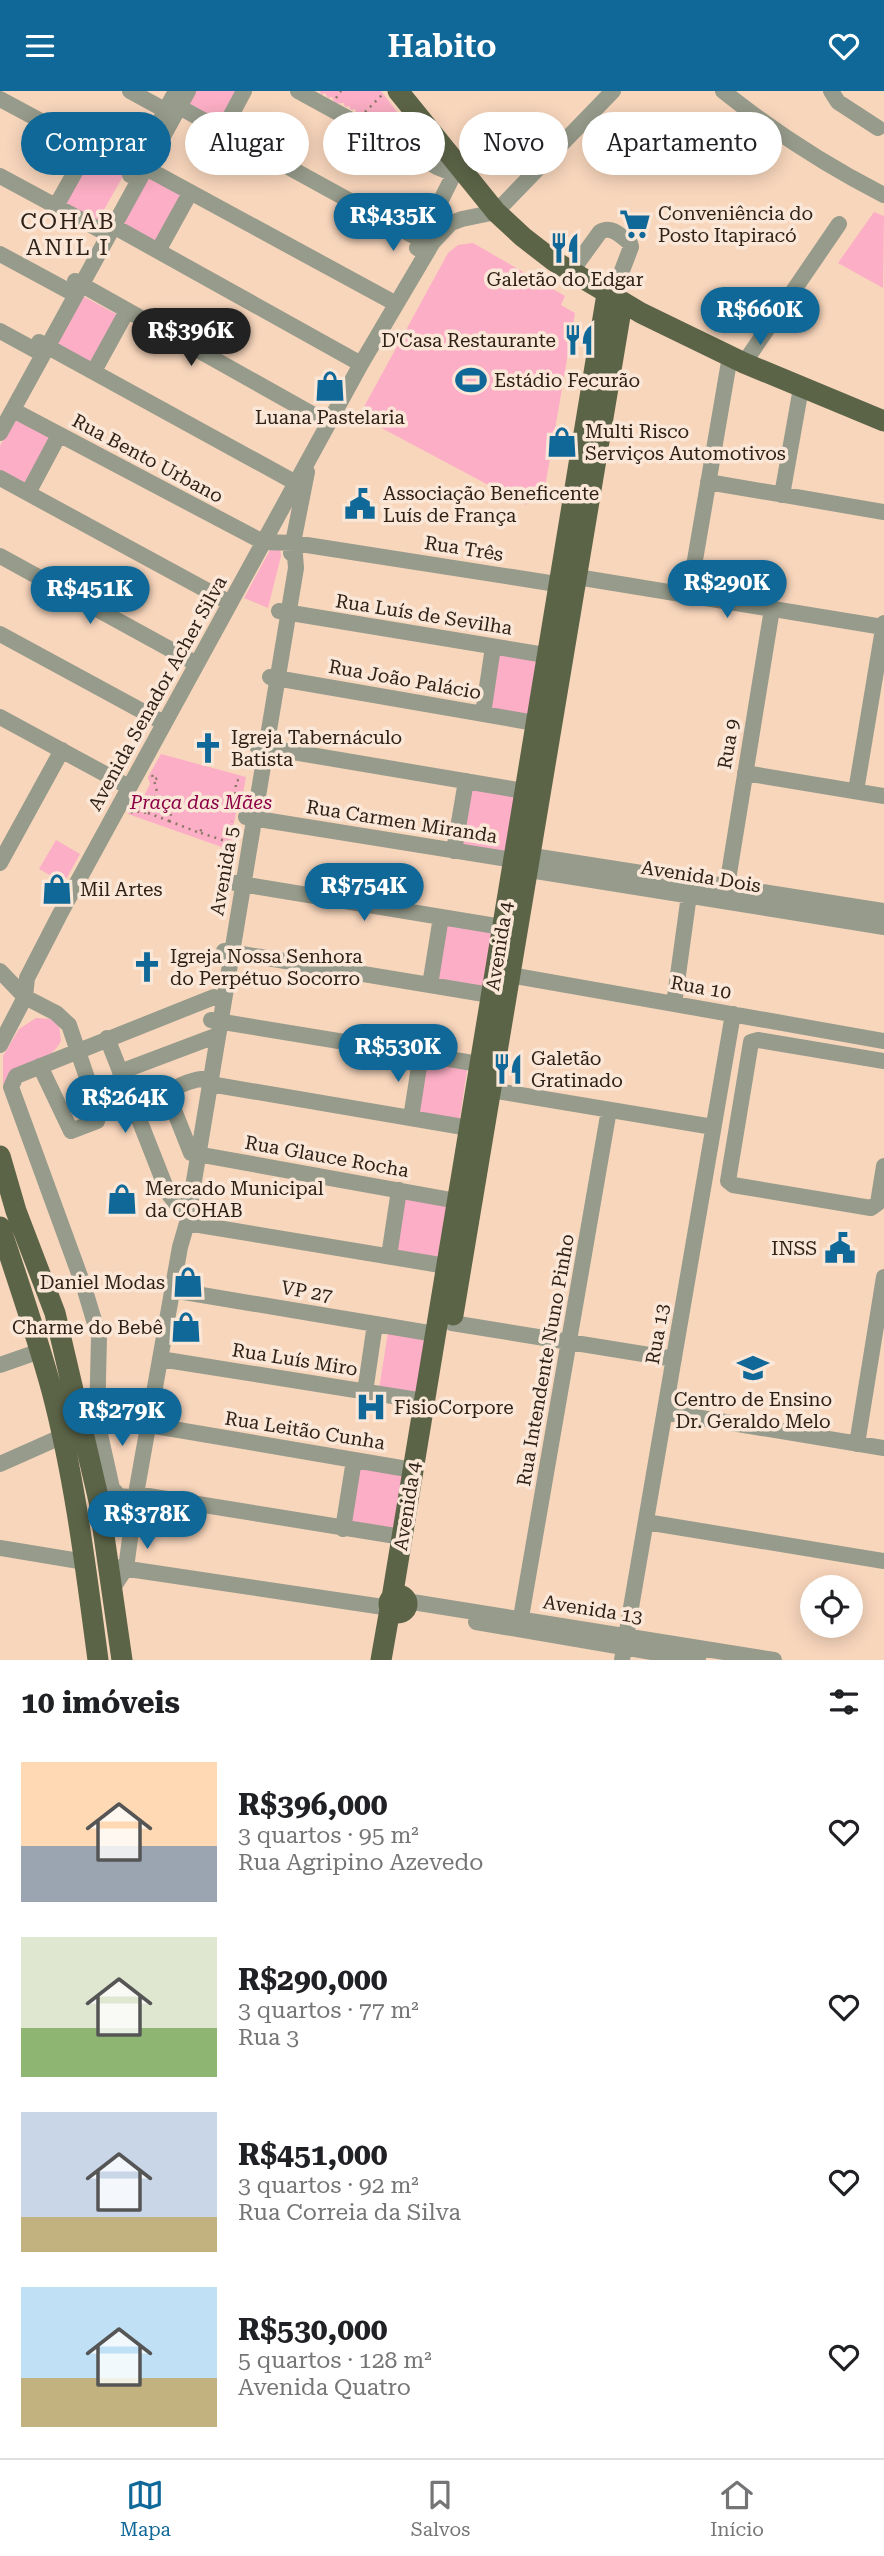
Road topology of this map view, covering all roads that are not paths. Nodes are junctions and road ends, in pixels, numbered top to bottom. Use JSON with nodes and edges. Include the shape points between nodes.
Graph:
{"nodes":[{"id":1,"x":130,"y":91,"type":"edge"},
{"id":2,"x":188,"y":91,"type":"edge"},
{"id":3,"x":244,"y":91,"type":"edge"},
{"id":4,"x":299,"y":91,"type":"edge"},
{"id":5,"x":387,"y":91,"type":"edge"},
{"id":6,"x":398,"y":91,"type":"edge"},
{"id":7,"x":613,"y":91,"type":"edge"},
{"id":8,"x":723,"y":91,"type":"edge"},
{"id":9,"x":831,"y":91,"type":"edge"},
{"id":10,"x":0,"y":99,"type":"edge"},
{"id":11,"x":173,"y":105,"type":"edge"},
{"id":12,"x":24,"y":112,"type":"edge"},
{"id":13,"x":233,"y":112,"type":"edge"},
{"id":14,"x":878,"y":128,"type":"dead end"},
{"id":15,"x":457,"y":171,"type":"junction"},
{"id":16,"x":73,"y":175,"type":"edge"},
{"id":17,"x":136,"y":175,"type":"edge"},
{"id":18,"x":152,"y":175,"type":"edge"},
{"id":19,"x":301,"y":175,"type":"edge"},
{"id":20,"x":0,"y":176,"type":"edge"},
{"id":21,"x":190,"y":193,"type":"junction"},
{"id":22,"x":884,"y":195,"type":"edge"},
{"id":23,"x":56,"y":206,"type":"junction"},
{"id":24,"x":491,"y":213,"type":"junction"},
{"id":25,"x":839,"y":224,"type":"dead end"},
{"id":26,"x":106,"y":226,"type":"junction"},
{"id":27,"x":421,"y":240,"type":"junction"},
{"id":28,"x":158,"y":251,"type":"junction"},
{"id":29,"x":0,"y":254,"type":"edge"},
{"id":30,"x":571,"y":272,"type":"junction"},
{"id":31,"x":74,"y":288,"type":"junction"},
{"id":32,"x":612,"y":299,"type":"junction"},
{"id":33,"x":389,"y":300,"type":"junction"},
{"id":34,"x":127,"y":311,"type":"junction"},
{"id":35,"x":0,"y":331,"type":"edge"},
{"id":36,"x":41,"y":346,"type":"junction"},
{"id":37,"x":737,"y":360,"type":"junction"},
{"id":38,"x":361,"y":364,"type":"junction"},
{"id":39,"x":94,"y":371,"type":"junction"},
{"id":40,"x":801,"y":388,"type":"junction"},
{"id":41,"x":4,"y":411,"type":"edge"},
{"id":42,"x":884,"y":421,"type":"edge"},
{"id":43,"x":328,"y":423,"type":"junction"},
{"id":44,"x":0,"y":433,"type":"edge"},
{"id":45,"x":59,"y":435,"type":"junction"},
{"id":46,"x":310,"y":456,"type":"junction"},
{"id":47,"x":0,"y":478,"type":"edge"},
{"id":48,"x":708,"y":482,"type":"junction"},
{"id":49,"x":296,"y":483,"type":"junction"},
{"id":50,"x":28,"y":493,"type":"junction"},
{"id":51,"x":782,"y":495,"type":"junction"},
{"id":52,"x":884,"y":512,"type":"edge"},
{"id":53,"x":263,"y":542,"type":"junction"},
{"id":54,"x":295,"y":543,"type":"junction"},
{"id":55,"x":0,"y":556,"type":"edge"},
{"id":56,"x":570,"y":583,"type":"junction"},
{"id":57,"x":689,"y":595,"type":"junction"},
{"id":58,"x":230,"y":603,"type":"junction"},
{"id":59,"x":772,"y":609,"type":"junction"},
{"id":60,"x":283,"y":612,"type":"junction"},
{"id":61,"x":884,"y":625,"type":"edge"},
{"id":62,"x":0,"y":634,"type":"edge"},
{"id":63,"x":493,"y":647,"type":"junction"},
{"id":64,"x":555,"y":657,"type":"junction"},
{"id":65,"x":197,"y":663,"type":"junction"},
{"id":66,"x":272,"y":678,"type":"junction"},
{"id":67,"x":879,"y":683,"type":"edge"},
{"id":68,"x":483,"y":714,"type":"junction"},
{"id":69,"x":1,"y":719,"type":"edge"},
{"id":70,"x":164,"y":723,"type":"junction"},
{"id":71,"x":535,"y":723,"type":"junction"},
{"id":72,"x":261,"y":746,"type":"junction"},
{"id":73,"x":62,"y":750,"type":"junction"},
{"id":74,"x":745,"y":773,"type":"junction"},
{"id":75,"x":466,"y":781,"type":"junction"},
{"id":76,"x":129,"y":787,"type":"junction"},
{"id":77,"x":524,"y":790,"type":"junction"},
{"id":78,"x":856,"y":791,"type":"junction"},
{"id":79,"x":884,"y":796,"type":"edge"},
{"id":80,"x":249,"y":818,"type":"junction"},
{"id":81,"x":454,"y":851,"type":"junction"},
{"id":82,"x":519,"y":861,"type":"junction"},
{"id":83,"x":0,"y":863,"type":"edge"},
{"id":84,"x":238,"y":883,"type":"junction"},
{"id":85,"x":727,"y":886,"type":"junction"},
{"id":86,"x":688,"y":895,"type":"junction"},
{"id":87,"x":884,"y":911,"type":"edge"},
{"id":88,"x":441,"y":917,"type":"junction"},
{"id":89,"x":502,"y":927,"type":"junction"},
{"id":90,"x":884,"y":927,"type":"edge"},
{"id":91,"x":226,"y":951,"type":"junction"},
{"id":92,"x":0,"y":963,"type":"edge"},
{"id":93,"x":0,"y":971,"type":"edge"},
{"id":94,"x":510,"y":975,"type":"junction"},
{"id":95,"x":27,"y":978,"type":"junction"},
{"id":96,"x":430,"y":985,"type":"junction"},
{"id":97,"x":491,"y":995,"type":"junction"},
{"id":98,"x":25,"y":997,"type":"junction"},
{"id":99,"x":214,"y":997,"type":"junction"},
{"id":100,"x":674,"y":1004,"type":"junction"},
{"id":101,"x":733,"y":1014,"type":"junction"},
{"id":102,"x":493,"y":1028,"type":"junction"},
{"id":103,"x":214,"y":1029,"type":"junction"},
{"id":104,"x":107,"y":1038,"type":"junction"},
{"id":105,"x":884,"y":1041,"type":"edge"},
{"id":106,"x":0,"y":1045,"type":"edge"},
{"id":107,"x":78,"y":1050,"type":"junction"},
{"id":108,"x":421,"y":1054,"type":"junction"},
{"id":109,"x":884,"y":1061,"type":"edge"},
{"id":110,"x":479,"y":1064,"type":"junction"},
{"id":111,"x":40,"y":1066,"type":"junction"},
{"id":112,"x":120,"y":1072,"type":"junction"},
{"id":113,"x":207,"y":1080,"type":"junction"},
{"id":114,"x":491,"y":1090,"type":"junction"},
{"id":115,"x":609,"y":1110,"type":"junction"},
{"id":116,"x":411,"y":1118,"type":"junction"},
{"id":117,"x":713,"y":1127,"type":"junction"},
{"id":118,"x":469,"y":1128,"type":"junction"},
{"id":119,"x":195,"y":1153,"type":"junction"},
{"id":120,"x":0,"y":1156,"type":"edge"},
{"id":121,"x":471,"y":1162,"type":"junction"},
{"id":122,"x":884,"y":1166,"type":"edge"},
{"id":123,"x":399,"y":1190,"type":"junction"},
{"id":124,"x":457,"y":1201,"type":"junction"},
{"id":125,"x":184,"y":1217,"type":"junction"},
{"id":126,"x":0,"y":1227,"type":"edge"},
{"id":127,"x":389,"y":1256,"type":"junction"},
{"id":128,"x":446,"y":1266,"type":"junction"},
{"id":129,"x":884,"y":1277,"type":"edge"},
{"id":130,"x":172,"y":1290,"type":"junction"},
{"id":131,"x":449,"y":1296,"type":"junction"},
{"id":132,"x":375,"y":1324,"type":"junction"},
{"id":133,"x":443,"y":1328,"type":"junction"},
{"id":134,"x":569,"y":1342,"type":"junction"},
{"id":135,"x":40,"y":1351,"type":"junction"},
{"id":136,"x":160,"y":1359,"type":"junction"},
{"id":137,"x":674,"y":1359,"type":"junction"},
{"id":138,"x":0,"y":1366,"type":"edge"},
{"id":139,"x":365,"y":1392,"type":"junction"},
{"id":140,"x":424,"y":1401,"type":"junction"},
{"id":141,"x":665,"y":1412,"type":"junction"},
{"id":142,"x":89,"y":1423,"type":"junction"},
{"id":143,"x":149,"y":1425,"type":"junction"},
{"id":144,"x":63,"y":1436,"type":"junction"},
{"id":145,"x":425,"y":1437,"type":"junction"},
{"id":146,"x":857,"y":1444,"type":"junction"},
{"id":147,"x":884,"y":1448,"type":"edge"},
{"id":148,"x":354,"y":1459,"type":"junction"},
{"id":149,"x":0,"y":1464,"type":"edge"},
{"id":150,"x":413,"y":1469,"type":"junction"},
{"id":151,"x":136,"y":1494,"type":"junction"},
{"id":152,"x":646,"y":1522,"type":"junction"},
{"id":153,"x":343,"y":1529,"type":"junction"},
{"id":154,"x":402,"y":1537,"type":"junction"},
{"id":155,"x":0,"y":1548,"type":"edge"},
{"id":156,"x":884,"y":1561,"type":"edge"},
{"id":157,"x":85,"y":1562,"type":"junction"},
{"id":158,"x":117,"y":1567,"type":"junction"},
{"id":159,"x":399,"y":1605,"type":"junction"},
{"id":160,"x":520,"y":1624,"type":"junction"},
{"id":161,"x":624,"y":1648,"type":"edge"},
{"id":162,"x":98,"y":1660,"type":"edge"},
{"id":163,"x":122,"y":1660,"type":"edge"},
{"id":164,"x":381,"y":1660,"type":"edge"},
{"id":165,"x":395,"y":1660,"type":"edge"},
{"id":166,"x":698,"y":1660,"type":"edge"},
{"id":167,"x":774,"y":1660,"type":"edge"}],
"edges":[{"from":1,"to":11,"type":"street"},
{"from":2,"to":11,"type":"street"},
{"from":3,"to":13,"type":"street"},
{"from":4,"to":15,"type":"street","via":[[437,167]]},
{"from":5,"to":15,"type":"main road"},
{"from":6,"to":15,"type":"main road"},
{"from":7,"to":24,"type":"street"},
{"from":8,"to":22,"type":"street","via":[[799,146]]},
{"from":9,"to":14,"type":"street","via":[[838,102]]},
{"from":10,"to":12,"type":"street"},
{"from":15,"to":24,"type":"main road"},
{"from":15,"to":27,"type":"street","name":"Avenida Senador Acher Silva"},
{"from":16,"to":23,"type":"street"},
{"from":17,"to":26,"type":"street"},
{"from":18,"to":21,"type":"street"},
{"from":19,"to":27,"type":"street"},
{"from":20,"to":23,"type":"street"},
{"from":21,"to":28,"type":"street"},
{"from":21,"to":33,"type":"street"},
{"from":23,"to":26,"type":"street"},
{"from":24,"to":30,"type":"main road"},
{"from":24,"to":32,"type":"main road","via":[[536,257]]},
{"from":24,"to":38,"type":"street","name":"Avenida Senador Acher Silva","via":[[444,228]]},
{"from":25,"to":37,"type":"street"},
{"from":26,"to":28,"type":"street"},
{"from":26,"to":31,"type":"street"},
{"from":27,"to":33,"type":"street","name":"Avenida Senador Acher Silva"},
{"from":28,"to":38,"type":"street"},
{"from":29,"to":31,"type":"street"},
{"from":30,"to":32,"type":"main road"},
{"from":30,"to":32,"type":"street","via":[[600,232],[611,230],[631,247]]},
{"from":31,"to":34,"type":"street"},
{"from":31,"to":36,"type":"street"},
{"from":32,"to":37,"type":"main road"},
{"from":32,"to":56,"type":"main road","name":"Avenida 4"},
{"from":33,"to":38,"type":"street","name":"Avenida Senador Acher Silva"},
{"from":34,"to":39,"type":"street"},
{"from":34,"to":43,"type":"street"},
{"from":35,"to":36,"type":"street"},
{"from":36,"to":39,"type":"street"},
{"from":36,"to":41,"type":"street"},
{"from":37,"to":40,"type":"main road"},
{"from":37,"to":48,"type":"street"},
{"from":38,"to":43,"type":"street","name":"Avenida Senador Acher Silva"},
{"from":39,"to":49,"type":"street"},
{"from":40,"to":42,"type":"main road"},
{"from":40,"to":51,"type":"street"},
{"from":41,"to":44,"type":"street"},
{"from":41,"to":45,"type":"street","name":"Rua Bento Urbano"},
{"from":43,"to":46,"type":"street","name":"Avenida Senador Acher Silva"},
{"from":45,"to":50,"type":"street"},
{"from":45,"to":53,"type":"street","name":"Rua Bento Urbano"},
{"from":46,"to":49,"type":"street","name":"Avenida Senador Acher Silva"},
{"from":46,"to":54,"type":"street","name":"Avenida 5"},
{"from":47,"to":50,"type":"street"},
{"from":48,"to":51,"type":"street"},
{"from":48,"to":57,"type":"street"},
{"from":49,"to":53,"type":"street","name":"Avenida Senador Acher Silva"},
{"from":50,"to":58,"type":"street"},
{"from":51,"to":52,"type":"street"},
{"from":53,"to":54,"type":"street","name":"Rua Três"},
{"from":53,"to":58,"type":"street","name":"Avenida Senador Acher Silva"},
{"from":54,"to":56,"type":"street","name":"Rua Três"},
{"from":54,"to":60,"type":"street","name":"Avenida 5","via":[[296,568]]},
{"from":55,"to":65,"type":"street"},
{"from":56,"to":57,"type":"street","name":"Rua Três"},
{"from":56,"to":64,"type":"main road","name":"Avenida 4"},
{"from":57,"to":59,"type":"street","name":"Rua Três"},
{"from":58,"to":65,"type":"street","name":"Avenida Senador Acher Silva"},
{"from":59,"to":61,"type":"street","name":"Rua Três"},
{"from":59,"to":74,"type":"street","name":"Rua 9"},
{"from":60,"to":63,"type":"street","name":"Rua Luís de Sevilha"},
{"from":60,"to":66,"type":"street","name":"Avenida 5"},
{"from":61,"to":67,"type":"street"},
{"from":62,"to":70,"type":"street"},
{"from":63,"to":64,"type":"street","name":"Rua Luís de Sevilha"},
{"from":63,"to":68,"type":"street"},
{"from":64,"to":71,"type":"main road","name":"Avenida 4"},
{"from":64,"to":82,"type":"main road","name":"Avenida 4"},
{"from":65,"to":70,"type":"street","name":"Avenida Senador Acher Silva"},
{"from":66,"to":68,"type":"street","name":"Rua João Palácio"},
{"from":66,"to":72,"type":"street","name":"Avenida 5"},
{"from":67,"to":78,"type":"street"},
{"from":68,"to":71,"type":"street","name":"Rua João Palácio"},
{"from":69,"to":73,"type":"street"},
{"from":70,"to":76,"type":"street","name":"Avenida Senador Acher Silva"},
{"from":71,"to":77,"type":"main road","name":"Avenida 4"},
{"from":72,"to":75,"type":"street"},
{"from":72,"to":80,"type":"street","name":"Avenida 5"},
{"from":73,"to":76,"type":"street"},
{"from":73,"to":83,"type":"street"},
{"from":74,"to":78,"type":"street"},
{"from":74,"to":85,"type":"street","name":"Rua 9"},
{"from":75,"to":77,"type":"street"},
{"from":75,"to":81,"type":"street"},
{"from":76,"to":95,"type":"street","name":"Avenida Senador Acher Silva"},
{"from":77,"to":82,"type":"main road","name":"Avenida 4"},
{"from":78,"to":79,"type":"street"},
{"from":80,"to":81,"type":"street","name":"Rua Carmen Miranda"},
{"from":80,"to":84,"type":"street","name":"Avenida 5"},
{"from":81,"to":82,"type":"street","name":"Rua Carmen Miranda"},
{"from":82,"to":85,"type":"street","name":"Avenida Dois"},
{"from":82,"to":86,"type":"street","name":"Avenida Dois"},
{"from":82,"to":89,"type":"main road","name":"Avenida 4"},
{"from":82,"to":94,"type":"main road","name":"Avenida 4"},
{"from":84,"to":88,"type":"street"},
{"from":84,"to":91,"type":"street","name":"Avenida 5"},
{"from":85,"to":87,"type":"street","name":"Avenida Dois"},
{"from":86,"to":90,"type":"street","name":"Avenida Dois"},
{"from":86,"to":100,"type":"street"},
{"from":88,"to":89,"type":"street"},
{"from":88,"to":96,"type":"street"},
{"from":89,"to":97,"type":"main road","name":"Avenida 4"},
{"from":91,"to":96,"type":"street"},
{"from":91,"to":99,"type":"street","name":"Avenida 5"},
{"from":91,"to":103,"type":"street","name":"Avenida 5"},
{"from":92,"to":95,"type":"street"},
{"from":93,"to":98,"type":"street"},
{"from":94,"to":100,"type":"street","name":"Rua 10"},
{"from":94,"to":102,"type":"main road","name":"Avenida 4"},
{"from":95,"to":98,"type":"street","name":"Avenida Senador Acher Silva"},
{"from":96,"to":97,"type":"street"},
{"from":97,"to":102,"type":"main road","name":"Avenida 4"},
{"from":98,"to":106,"type":"street","name":"Avenida Senador Acher Silva"},
{"from":98,"to":107,"type":"street","via":[[63,1018],[74,1033]]},
{"from":99,"to":103,"type":"street","name":"Avenida 5"},
{"from":99,"to":104,"type":"street"},
{"from":100,"to":101,"type":"street","name":"Rua 10"},
{"from":101,"to":105,"type":"street","name":"Rua 10"},
{"from":101,"to":117,"type":"street","name":"Rua 13"},
{"from":102,"to":110,"type":"main road","name":"Avenida 4"},
{"from":102,"to":114,"type":"main road","name":"Avenida 4"},
{"from":103,"to":108,"type":"street"},
{"from":103,"to":112,"type":"street"},
{"from":103,"to":113,"type":"street","name":"Avenida 5"},
{"from":104,"to":107,"type":"street"},
{"from":104,"to":112,"type":"street"},
{"from":107,"to":111,"type":"street"},
{"from":107,"to":111,"type":"street","via":[[99,1113],[97,1121],[71,1131]]},
{"from":108,"to":110,"type":"street"},
{"from":108,"to":116,"type":"street"},
{"from":109,"to":122,"type":"street","via":[[751,1042],[727,1178],[733,1185],[871,1208],[878,1203]]},
{"from":110,"to":118,"type":"main road","name":"Avenida 4"},
{"from":111,"to":142,"type":"street","via":[[16,1076],[11,1087],[99,1337]]},
{"from":112,"to":125,"type":"street","via":[[169,1193]]},
{"from":113,"to":116,"type":"street"},
{"from":113,"to":119,"type":"street","name":"Avenida 5"},
{"from":113,"to":119,"type":"street","via":[[167,1095]]},
{"from":114,"to":115,"type":"street"},
{"from":114,"to":121,"type":"main road","name":"Avenida 4"},
{"from":115,"to":117,"type":"street"},
{"from":115,"to":134,"type":"street","name":"Rua Intendente Nuno Pinho"},
{"from":116,"to":118,"type":"street"},
{"from":117,"to":137,"type":"street","name":"Rua 13"},
{"from":118,"to":121,"type":"main road","name":"Avenida 4"},
{"from":119,"to":123,"type":"street","name":"Rua Glauce Rocha"},
{"from":119,"to":125,"type":"street","name":"Avenida 5"},
{"from":120,"to":142,"type":"main road"},
{"from":121,"to":124,"type":"main road","name":"Avenida 4"},
{"from":121,"to":131,"type":"main road","name":"Avenida 4"},
{"from":123,"to":124,"type":"street","name":"Rua Glauce Rocha"},
{"from":123,"to":127,"type":"street"},
{"from":124,"to":128,"type":"main road","name":"Avenida 4"},
{"from":125,"to":127,"type":"street"},
{"from":125,"to":130,"type":"street","name":"Avenida 5"},
{"from":126,"to":135,"type":"main road"},
{"from":127,"to":128,"type":"street"},
{"from":128,"to":131,"type":"main road","name":"Avenida 4"},
{"from":129,"to":146,"type":"street"},
{"from":130,"to":132,"type":"street","name":"VP 27"},
{"from":130,"to":136,"type":"street","name":"Avenida 5"},
{"from":131,"to":133,"type":"main road","name":"Avenida 4"},
{"from":132,"to":133,"type":"street","name":"VP 27"},
{"from":132,"to":139,"type":"street"},
{"from":133,"to":134,"type":"street","name":"VP 27"},
{"from":133,"to":140,"type":"main road","name":"Avenida 4"},
{"from":133,"to":145,"type":"main road","name":"Avenida 4"},
{"from":134,"to":137,"type":"street","name":"VP 27"},
{"from":134,"to":160,"type":"street","name":"Rua Intendente Nuno Pinho"},
{"from":135,"to":138,"type":"street"},
{"from":135,"to":144,"type":"main road"},
{"from":136,"to":139,"type":"street","name":"Rua Luís Miro"},
{"from":136,"to":143,"type":"street","name":"Avenida 5"},
{"from":137,"to":141,"type":"street","name":"Rua 13"},
{"from":139,"to":140,"type":"street","name":"Rua Luís Miro"},
{"from":140,"to":145,"type":"main road","name":"Avenida 4"},
{"from":141,"to":146,"type":"street"},
{"from":141,"to":152,"type":"street","name":"Rua 13"},
{"from":142,"to":151,"type":"street","via":[[111,1488],[119,1496]]},
{"from":142,"to":158,"type":"main road","via":[[99,1501]]},
{"from":143,"to":148,"type":"street","name":"Rua Leitão Cunha"},
{"from":143,"to":151,"type":"street","name":"Avenida 5"},
{"from":144,"to":149,"type":"street"},
{"from":144,"to":157,"type":"main road"},
{"from":145,"to":150,"type":"main road","name":"Avenida 4"},
{"from":145,"to":159,"type":"main road","name":"Avenida 4"},
{"from":146,"to":147,"type":"street"},
{"from":148,"to":150,"type":"street","name":"Rua Leitão Cunha"},
{"from":148,"to":153,"type":"street"},
{"from":150,"to":154,"type":"main road","name":"Avenida 4"},
{"from":151,"to":153,"type":"street"},
{"from":151,"to":158,"type":"street","name":"Avenida 5"},
{"from":152,"to":156,"type":"street"},
{"from":152,"to":161,"type":"street","name":"Rua 13"},
{"from":153,"to":154,"type":"street"},
{"from":154,"to":159,"type":"main road","name":"Avenida 4"},
{"from":155,"to":157,"type":"street"},
{"from":157,"to":162,"type":"main road"},
{"from":158,"to":159,"type":"street","name":"Avenida 13"},
{"from":158,"to":163,"type":"main road","via":[[112,1589]]},
{"from":159,"to":160,"type":"street","name":"Avenida 13"},
{"from":159,"to":164,"type":"main road","name":"Avenida 4"},
{"from":159,"to":165,"type":"main road","name":"Avenida 4"},
{"from":160,"to":161,"type":"street","name":"Avenida 13"},
{"from":161,"to":166,"type":"street","name":"Avenida 13"},
{"from":161,"to":167,"type":"street","name":"Avenida 13"}]}
